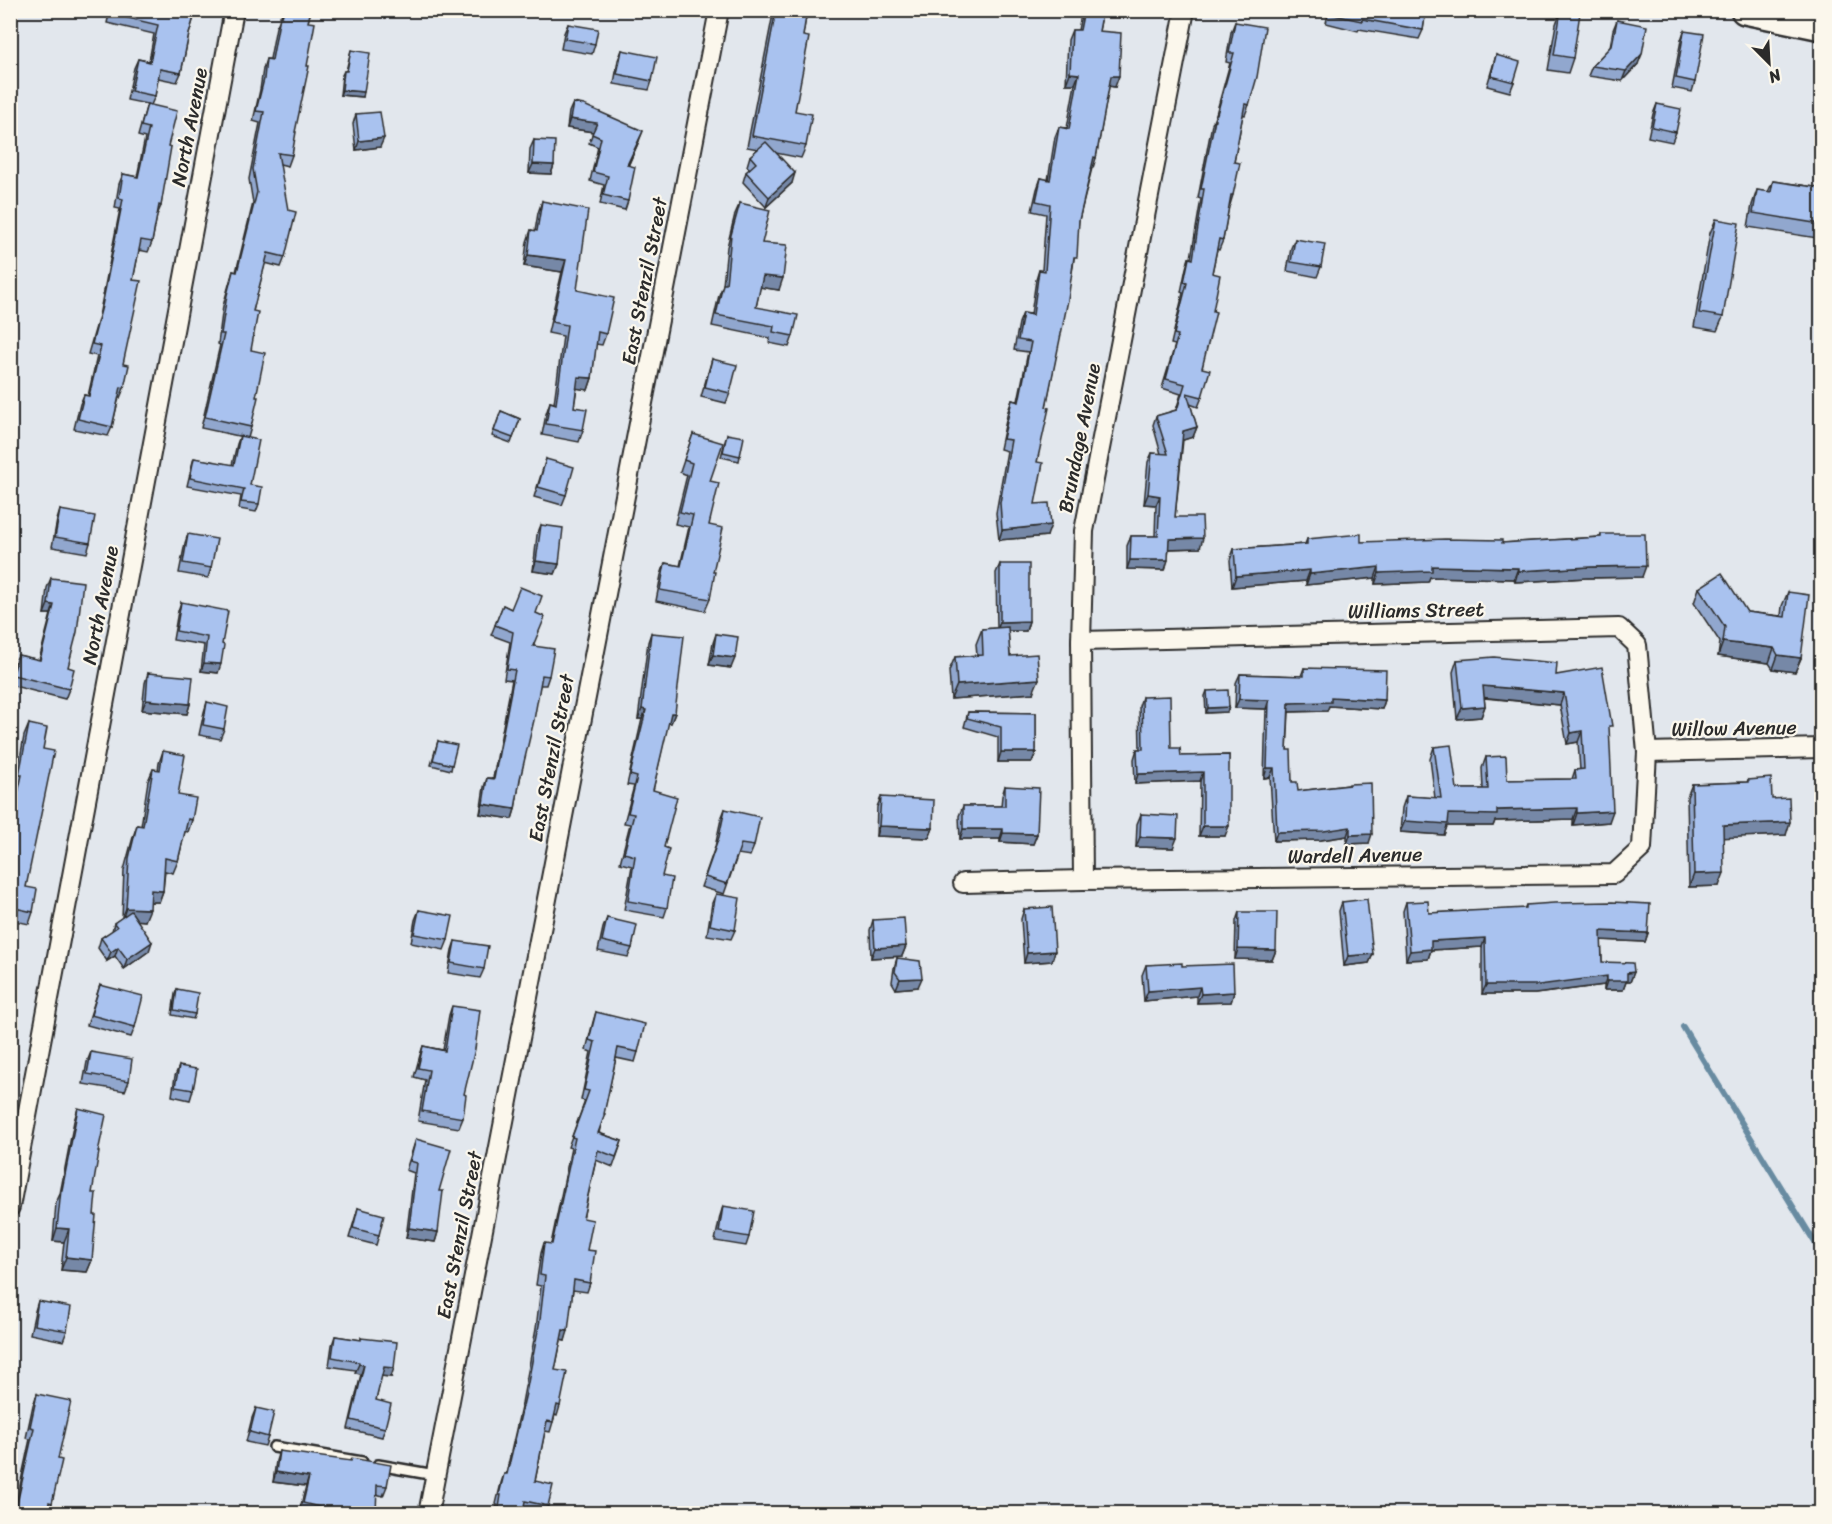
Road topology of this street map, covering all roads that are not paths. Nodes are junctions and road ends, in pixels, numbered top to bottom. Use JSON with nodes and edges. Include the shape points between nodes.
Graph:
{"nodes":[{"id":1,"x":234,"y":10,"type":"edge"},
{"id":2,"x":719,"y":10,"type":"edge"},
{"id":3,"x":1185,"y":10,"type":"edge"},
{"id":4,"x":1745,"y":10,"type":"edge"},
{"id":5,"x":1821,"y":26,"type":"edge"},
{"id":6,"x":1081,"y":641,"type":"junction"},
{"id":7,"x":1821,"y":748,"type":"edge"},
{"id":8,"x":1647,"y":752,"type":"junction"},
{"id":9,"x":1083,"y":880,"type":"junction"},
{"id":10,"x":963,"y":883,"type":"dead end"},
{"id":11,"x":10,"y":1207,"type":"edge"},
{"id":12,"x":274,"y":1447,"type":"dead end"},
{"id":13,"x":435,"y":1474,"type":"junction"},
{"id":14,"x":428,"y":1514,"type":"edge"}],
"edges":[{"from":1,"to":11,"type":"street","name":"North Avenue"},
{"from":2,"to":13,"type":"street","name":"East Stenzil Street"},
{"from":3,"to":6,"type":"street","name":"Brundage Avenue","via":[[1084,531]]},
{"from":4,"to":5,"type":"street"},
{"from":6,"to":8,"type":"street","name":"Williams Street","via":[[1619,628],[1638,645]]},
{"from":6,"to":9,"type":"street","name":"Brundage Avenue"},
{"from":7,"to":8,"type":"street","name":"Willow Avenue"},
{"from":8,"to":9,"type":"street","name":"Wardell Avenue","via":[[1642,848],[1614,874]]},
{"from":9,"to":10,"type":"street","name":"Wardell Avenue"},
{"from":12,"to":13,"type":"lane"},
{"from":13,"to":14,"type":"street","name":"East Stenzil Street"}]}
